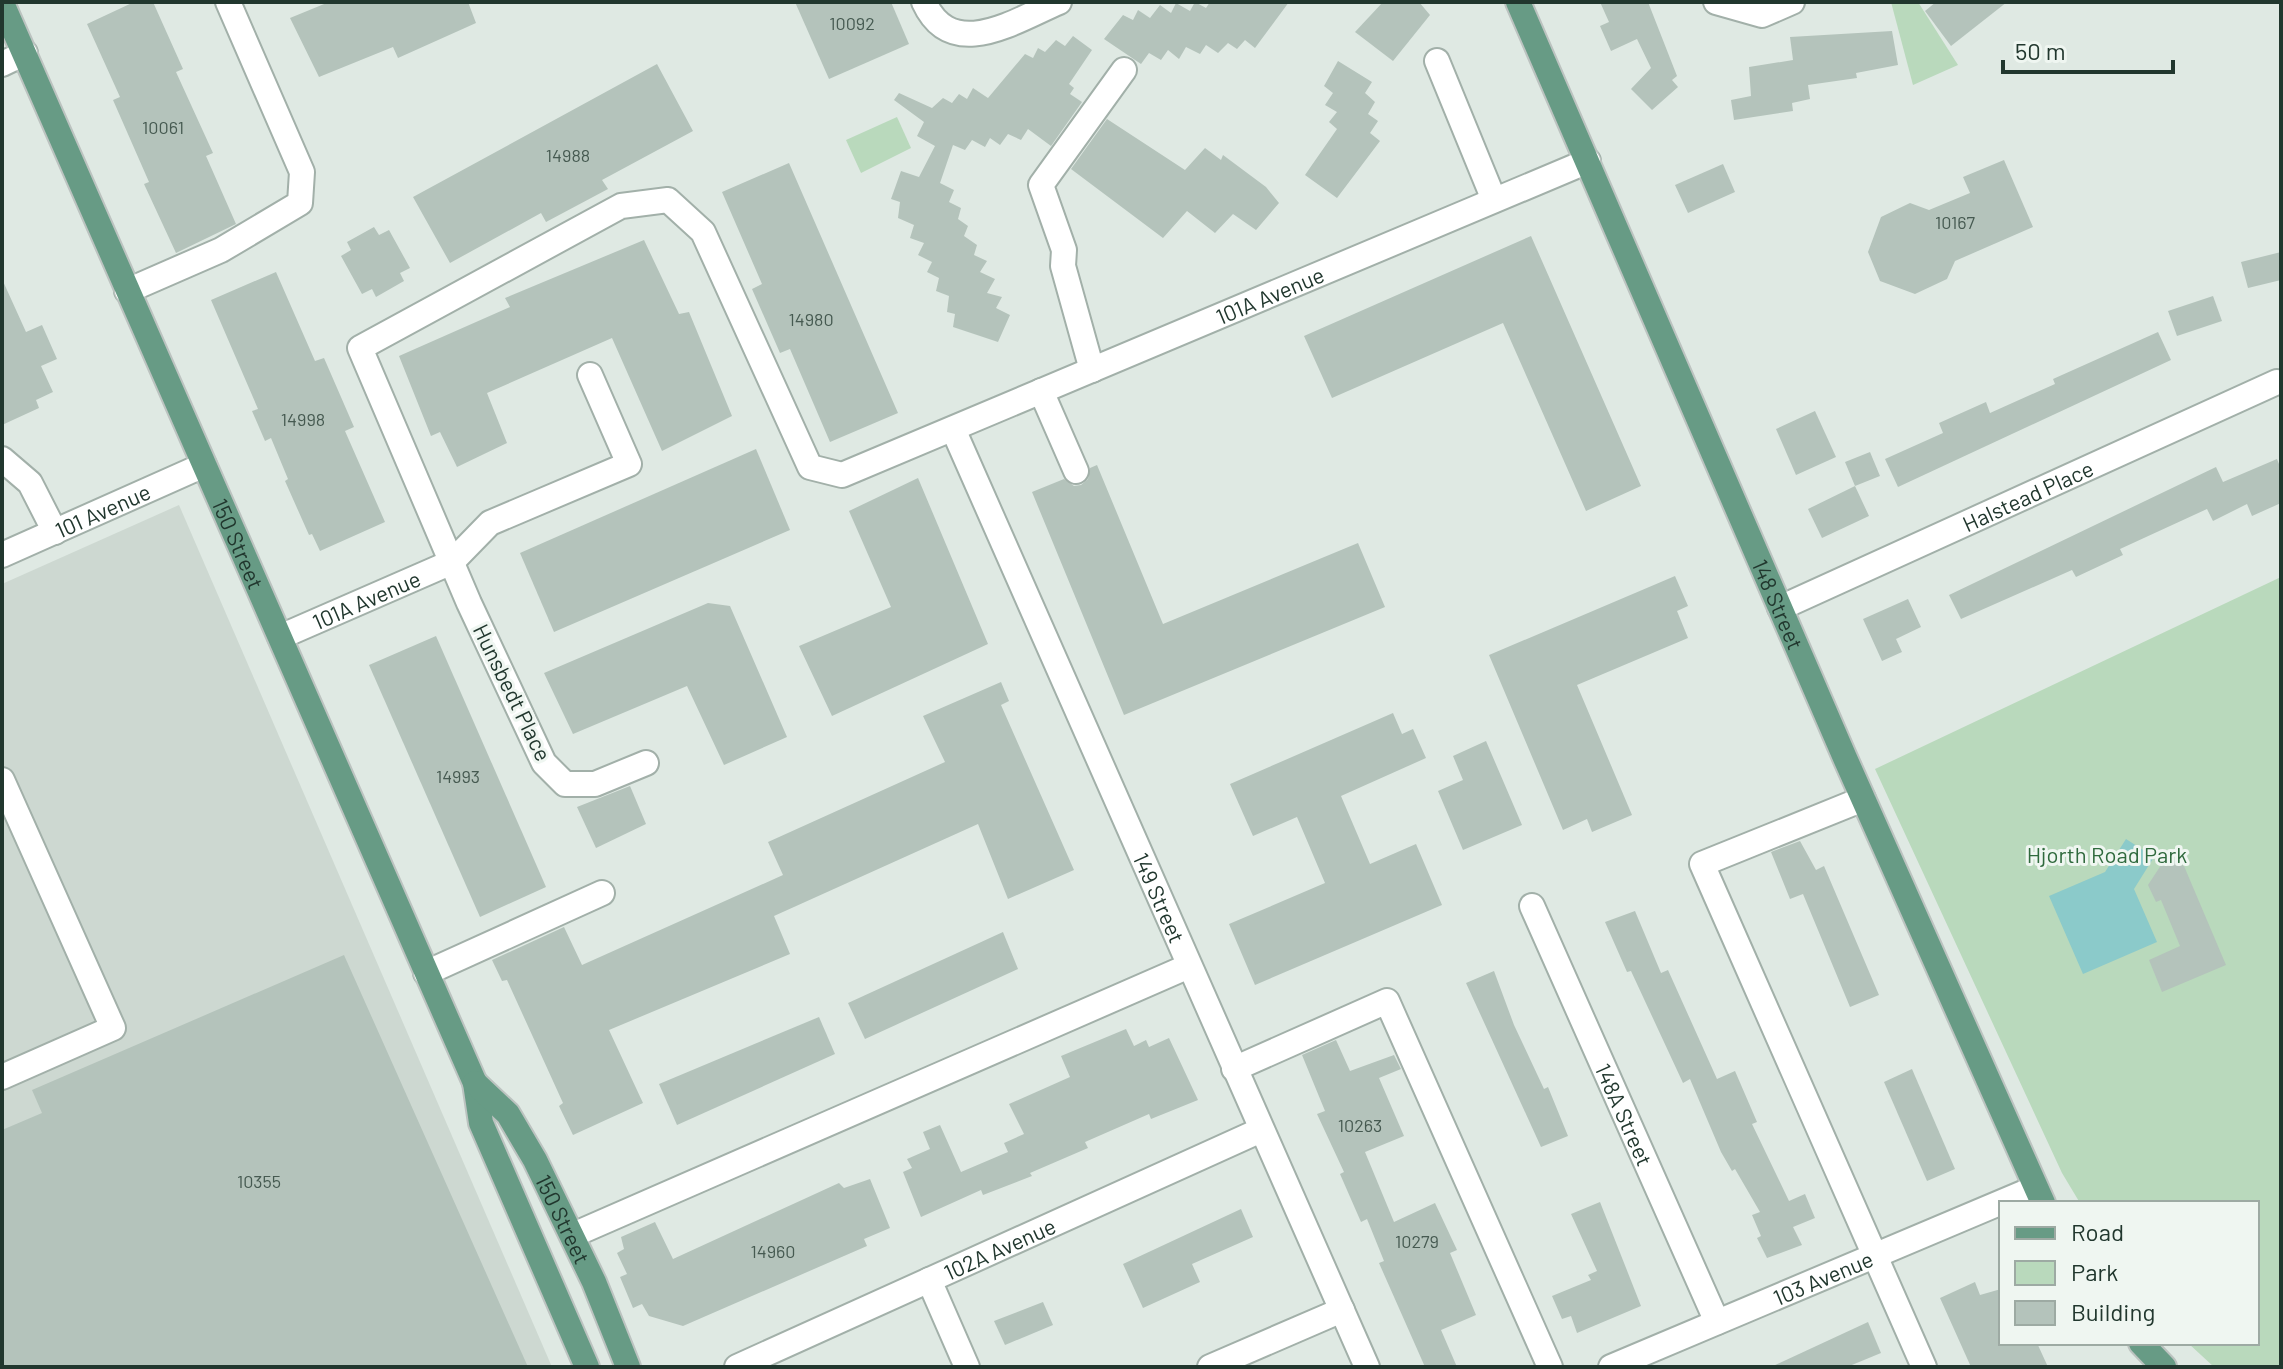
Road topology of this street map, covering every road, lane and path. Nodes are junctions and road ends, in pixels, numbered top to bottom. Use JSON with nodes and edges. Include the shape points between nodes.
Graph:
{"nodes":[{"id":1,"x":228,"y":2,"type":"edge"},
{"id":2,"x":924,"y":2,"type":"edge"},
{"id":3,"x":1059,"y":2,"type":"edge"},
{"id":4,"x":1518,"y":2,"type":"edge"},
{"id":5,"x":1716,"y":2,"type":"edge"},
{"id":6,"x":1792,"y":2,"type":"edge"},
{"id":7,"x":2,"y":3,"type":"edge"},
{"id":8,"x":25,"y":53,"type":"junction"},
{"id":9,"x":1437,"y":61,"type":"dead end"},
{"id":10,"x":2,"y":64,"type":"edge"},
{"id":11,"x":1124,"y":70,"type":"dead end"},
{"id":12,"x":1588,"y":161,"type":"junction"},
{"id":13,"x":1494,"y":200,"type":"junction"},
{"id":14,"x":127,"y":291,"type":"junction"},
{"id":15,"x":1092,"y":370,"type":"junction"},
{"id":16,"x":590,"y":375,"type":"dead end"},
{"id":17,"x":2277,"y":382,"type":"dead end"},
{"id":18,"x":1041,"y":391,"type":"junction"},
{"id":19,"x":953,"y":429,"type":"junction"},
{"id":20,"x":2,"y":459,"type":"edge"},
{"id":21,"x":204,"y":465,"type":"junction"},
{"id":22,"x":1076,"y":471,"type":"dead end"},
{"id":23,"x":55,"y":532,"type":"junction"},
{"id":24,"x":2,"y":555,"type":"edge"},
{"id":25,"x":452,"y":562,"type":"junction"},
{"id":26,"x":1780,"y":608,"type":"junction"},
{"id":27,"x":280,"y":637,"type":"junction"},
{"id":28,"x":646,"y":763,"type":"dead end"},
{"id":29,"x":2,"y":780,"type":"edge"},
{"id":30,"x":1863,"y":799,"type":"junction"},
{"id":31,"x":602,"y":893,"type":"dead end"},
{"id":32,"x":1532,"y":906,"type":"dead end"},
{"id":33,"x":1189,"y":966,"type":"junction"},
{"id":34,"x":426,"y":973,"type":"junction"},
{"id":35,"x":1234,"y":1069,"type":"junction"},
{"id":36,"x":2,"y":1077,"type":"edge"},
{"id":37,"x":475,"y":1083,"type":"junction"},
{"id":38,"x":1261,"y":1130,"type":"junction"},
{"id":39,"x":2039,"y":1196,"type":"edge"},
{"id":40,"x":1999,"y":1211,"type":"edge"},
{"id":41,"x":573,"y":1235,"type":"junction"},
{"id":42,"x":1874,"y":1256,"type":"junction"},
{"id":43,"x":929,"y":1280,"type":"junction"},
{"id":44,"x":1342,"y":1310,"type":"junction"},
{"id":45,"x":1717,"y":1322,"type":"junction"},
{"id":46,"x":2143,"y":1345,"type":"edge"},
{"id":47,"x":587,"y":1367,"type":"edge"},
{"id":48,"x":628,"y":1367,"type":"edge"},
{"id":49,"x":737,"y":1367,"type":"edge"},
{"id":50,"x":967,"y":1367,"type":"edge"},
{"id":51,"x":1210,"y":1367,"type":"edge"},
{"id":52,"x":1367,"y":1367,"type":"edge"},
{"id":53,"x":1550,"y":1367,"type":"edge"},
{"id":54,"x":1611,"y":1367,"type":"edge"},
{"id":55,"x":1924,"y":1367,"type":"edge"},
{"id":56,"x":2164,"y":1367,"type":"edge"}],
"edges":[{"from":1,"to":14,"type":"street","via":[[302,172],[300,203],[221,250]]},
{"from":2,"to":3,"type":"street","via":[[933,22],[952,33],[983,33]]},
{"from":4,"to":12,"type":"main road","name":"148 Street"},
{"from":5,"to":6,"type":"street","via":[[1762,15]]},
{"from":7,"to":8,"type":"main road","name":"150 Street"},
{"from":8,"to":10,"type":"street"},
{"from":8,"to":14,"type":"main road","name":"150 Street"},
{"from":9,"to":13,"type":"street"},
{"from":11,"to":15,"type":"street","via":[[1041,185],[1064,250],[1063,266]]},
{"from":12,"to":13,"type":"street","name":"101A Avenue"},
{"from":12,"to":26,"type":"main road","name":"148 Street"},
{"from":13,"to":15,"type":"street","name":"101A Avenue"},
{"from":14,"to":21,"type":"main road","name":"150 Street"},
{"from":15,"to":18,"type":"street","name":"101A Avenue"},
{"from":16,"to":25,"type":"street","via":[[629,464],[490,523]]},
{"from":17,"to":26,"type":"street","name":"Halstead Place"},
{"from":18,"to":19,"type":"street","name":"101A Avenue"},
{"from":18,"to":22,"type":"street"},
{"from":19,"to":25,"type":"street","name":"Hunsbedt Place","via":[[842,475],[810,467],[703,232],[668,200],[621,206],[360,348]]},
{"from":19,"to":33,"type":"street","name":"149 Street"},
{"from":20,"to":23,"type":"street","via":[[30,483]]},
{"from":21,"to":23,"type":"street","name":"101 Avenue"},
{"from":21,"to":27,"type":"main road","name":"150 Street"},
{"from":23,"to":24,"type":"street","name":"101 Avenue"},
{"from":25,"to":27,"type":"street","name":"101A Avenue"},
{"from":25,"to":28,"type":"street","name":"Hunsbedt Place","via":[[544,763],[565,784],[595,784]]},
{"from":26,"to":30,"type":"main road","name":"148 Street"},
{"from":27,"to":34,"type":"main road","name":"150 Street"},
{"from":29,"to":36,"type":"street","via":[[113,1028]]},
{"from":30,"to":39,"type":"main road","name":"148 Street"},
{"from":30,"to":42,"type":"street","via":[[1702,864]]},
{"from":31,"to":34,"type":"street"},
{"from":32,"to":45,"type":"street","name":"148A Street"},
{"from":33,"to":35,"type":"street","name":"149 Street"},
{"from":33,"to":41,"type":"street"},
{"from":34,"to":37,"type":"main road","name":"150 Street"},
{"from":35,"to":38,"type":"street","name":"149 Street"},
{"from":35,"to":53,"type":"street","via":[[1387,1001]]},
{"from":37,"to":41,"type":"main road","name":"150 Street","via":[[508,1114]]},
{"from":37,"to":47,"type":"main road","name":"150 Street","via":[[481,1123]]},
{"from":38,"to":43,"type":"street","name":"102A Avenue"},
{"from":38,"to":44,"type":"street","name":"149 Street"},
{"from":40,"to":42,"type":"street","name":"103 Avenue"},
{"from":41,"to":48,"type":"main road","name":"150 Street"},
{"from":42,"to":45,"type":"street","name":"103 Avenue"},
{"from":42,"to":55,"type":"street"},
{"from":43,"to":49,"type":"street","name":"102A Avenue"},
{"from":43,"to":50,"type":"street"},
{"from":44,"to":51,"type":"street"},
{"from":44,"to":52,"type":"street","name":"149 Street"},
{"from":45,"to":54,"type":"street","name":"103 Avenue"},
{"from":46,"to":56,"type":"main road"}]}
